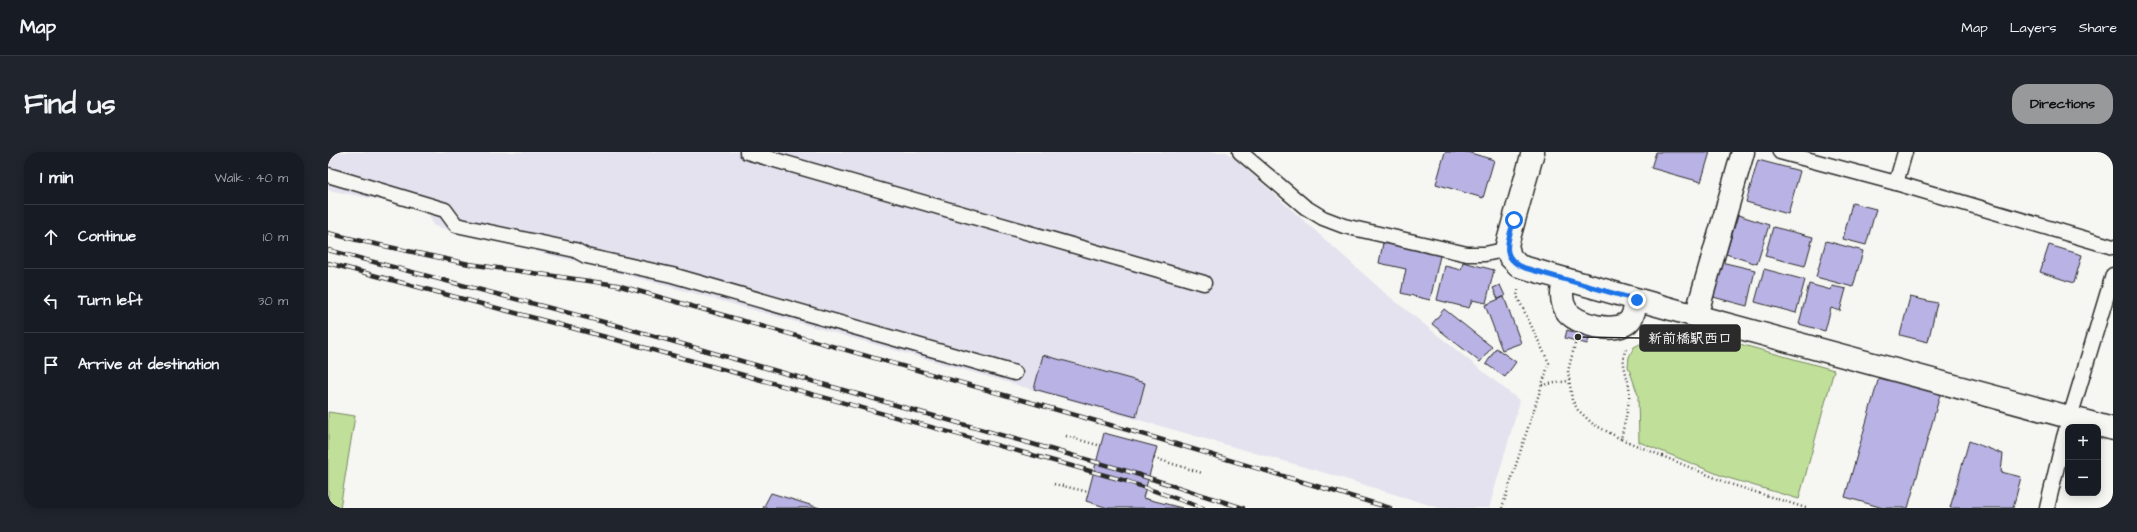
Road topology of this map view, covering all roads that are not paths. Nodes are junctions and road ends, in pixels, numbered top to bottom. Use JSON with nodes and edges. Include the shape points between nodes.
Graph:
{"nodes":[{"id":1,"x":747,"y":152,"type":"edge"},
{"id":2,"x":1240,"y":152,"type":"edge"},
{"id":3,"x":1533,"y":152,"type":"edge"},
{"id":4,"x":1743,"y":152,"type":"edge"},
{"id":5,"x":1780,"y":152,"type":"edge"},
{"id":6,"x":1905,"y":152,"type":"edge"},
{"id":7,"x":328,"y":175,"type":"edge"},
{"id":8,"x":1896,"y":183,"type":"junction"},
{"id":9,"x":2113,"y":247,"type":"edge"},
{"id":10,"x":1510,"y":257,"type":"junction"},
{"id":11,"x":2113,"y":275,"type":"edge"},
{"id":12,"x":1564,"y":280,"type":"junction"},
{"id":13,"x":1204,"y":283,"type":"dead end"},
{"id":14,"x":1637,"y":300,"type":"junction"},
{"id":15,"x":1696,"y":316,"type":"junction"},
{"id":16,"x":1015,"y":373,"type":"dead end"},
{"id":17,"x":2071,"y":418,"type":"junction"},
{"id":18,"x":2113,"y":430,"type":"edge"},
{"id":19,"x":2047,"y":508,"type":"edge"}],
"edges":[{"from":1,"to":13,"type":"lane"},
{"from":2,"to":10,"type":"lane","via":[[1305,207],[1323,218],[1344,226],[1461,253],[1476,255],[1499,251]]},
{"from":3,"to":10,"type":"street","via":[[1507,245]]},
{"from":4,"to":15,"type":"street"},
{"from":5,"to":8,"type":"lane"},
{"from":6,"to":8,"type":"lane"},
{"from":7,"to":16,"type":"lane","via":[[445,210],[456,225],[574,250],[586,256],[672,275]]},
{"from":8,"to":9,"type":"lane"},
{"from":10,"to":12,"type":"street","via":[[1519,266]]},
{"from":11,"to":17,"type":"lane"},
{"from":12,"to":14,"type":"street"},
{"from":12,"to":14,"type":"street","via":[[1561,294],[1563,305],[1570,316],[1585,322],[1605,327],[1622,326],[1631,320]]},
{"from":14,"to":15,"type":"street"},
{"from":15,"to":17,"type":"street"},
{"from":17,"to":18,"type":"street"},
{"from":17,"to":19,"type":"lane"}]}
